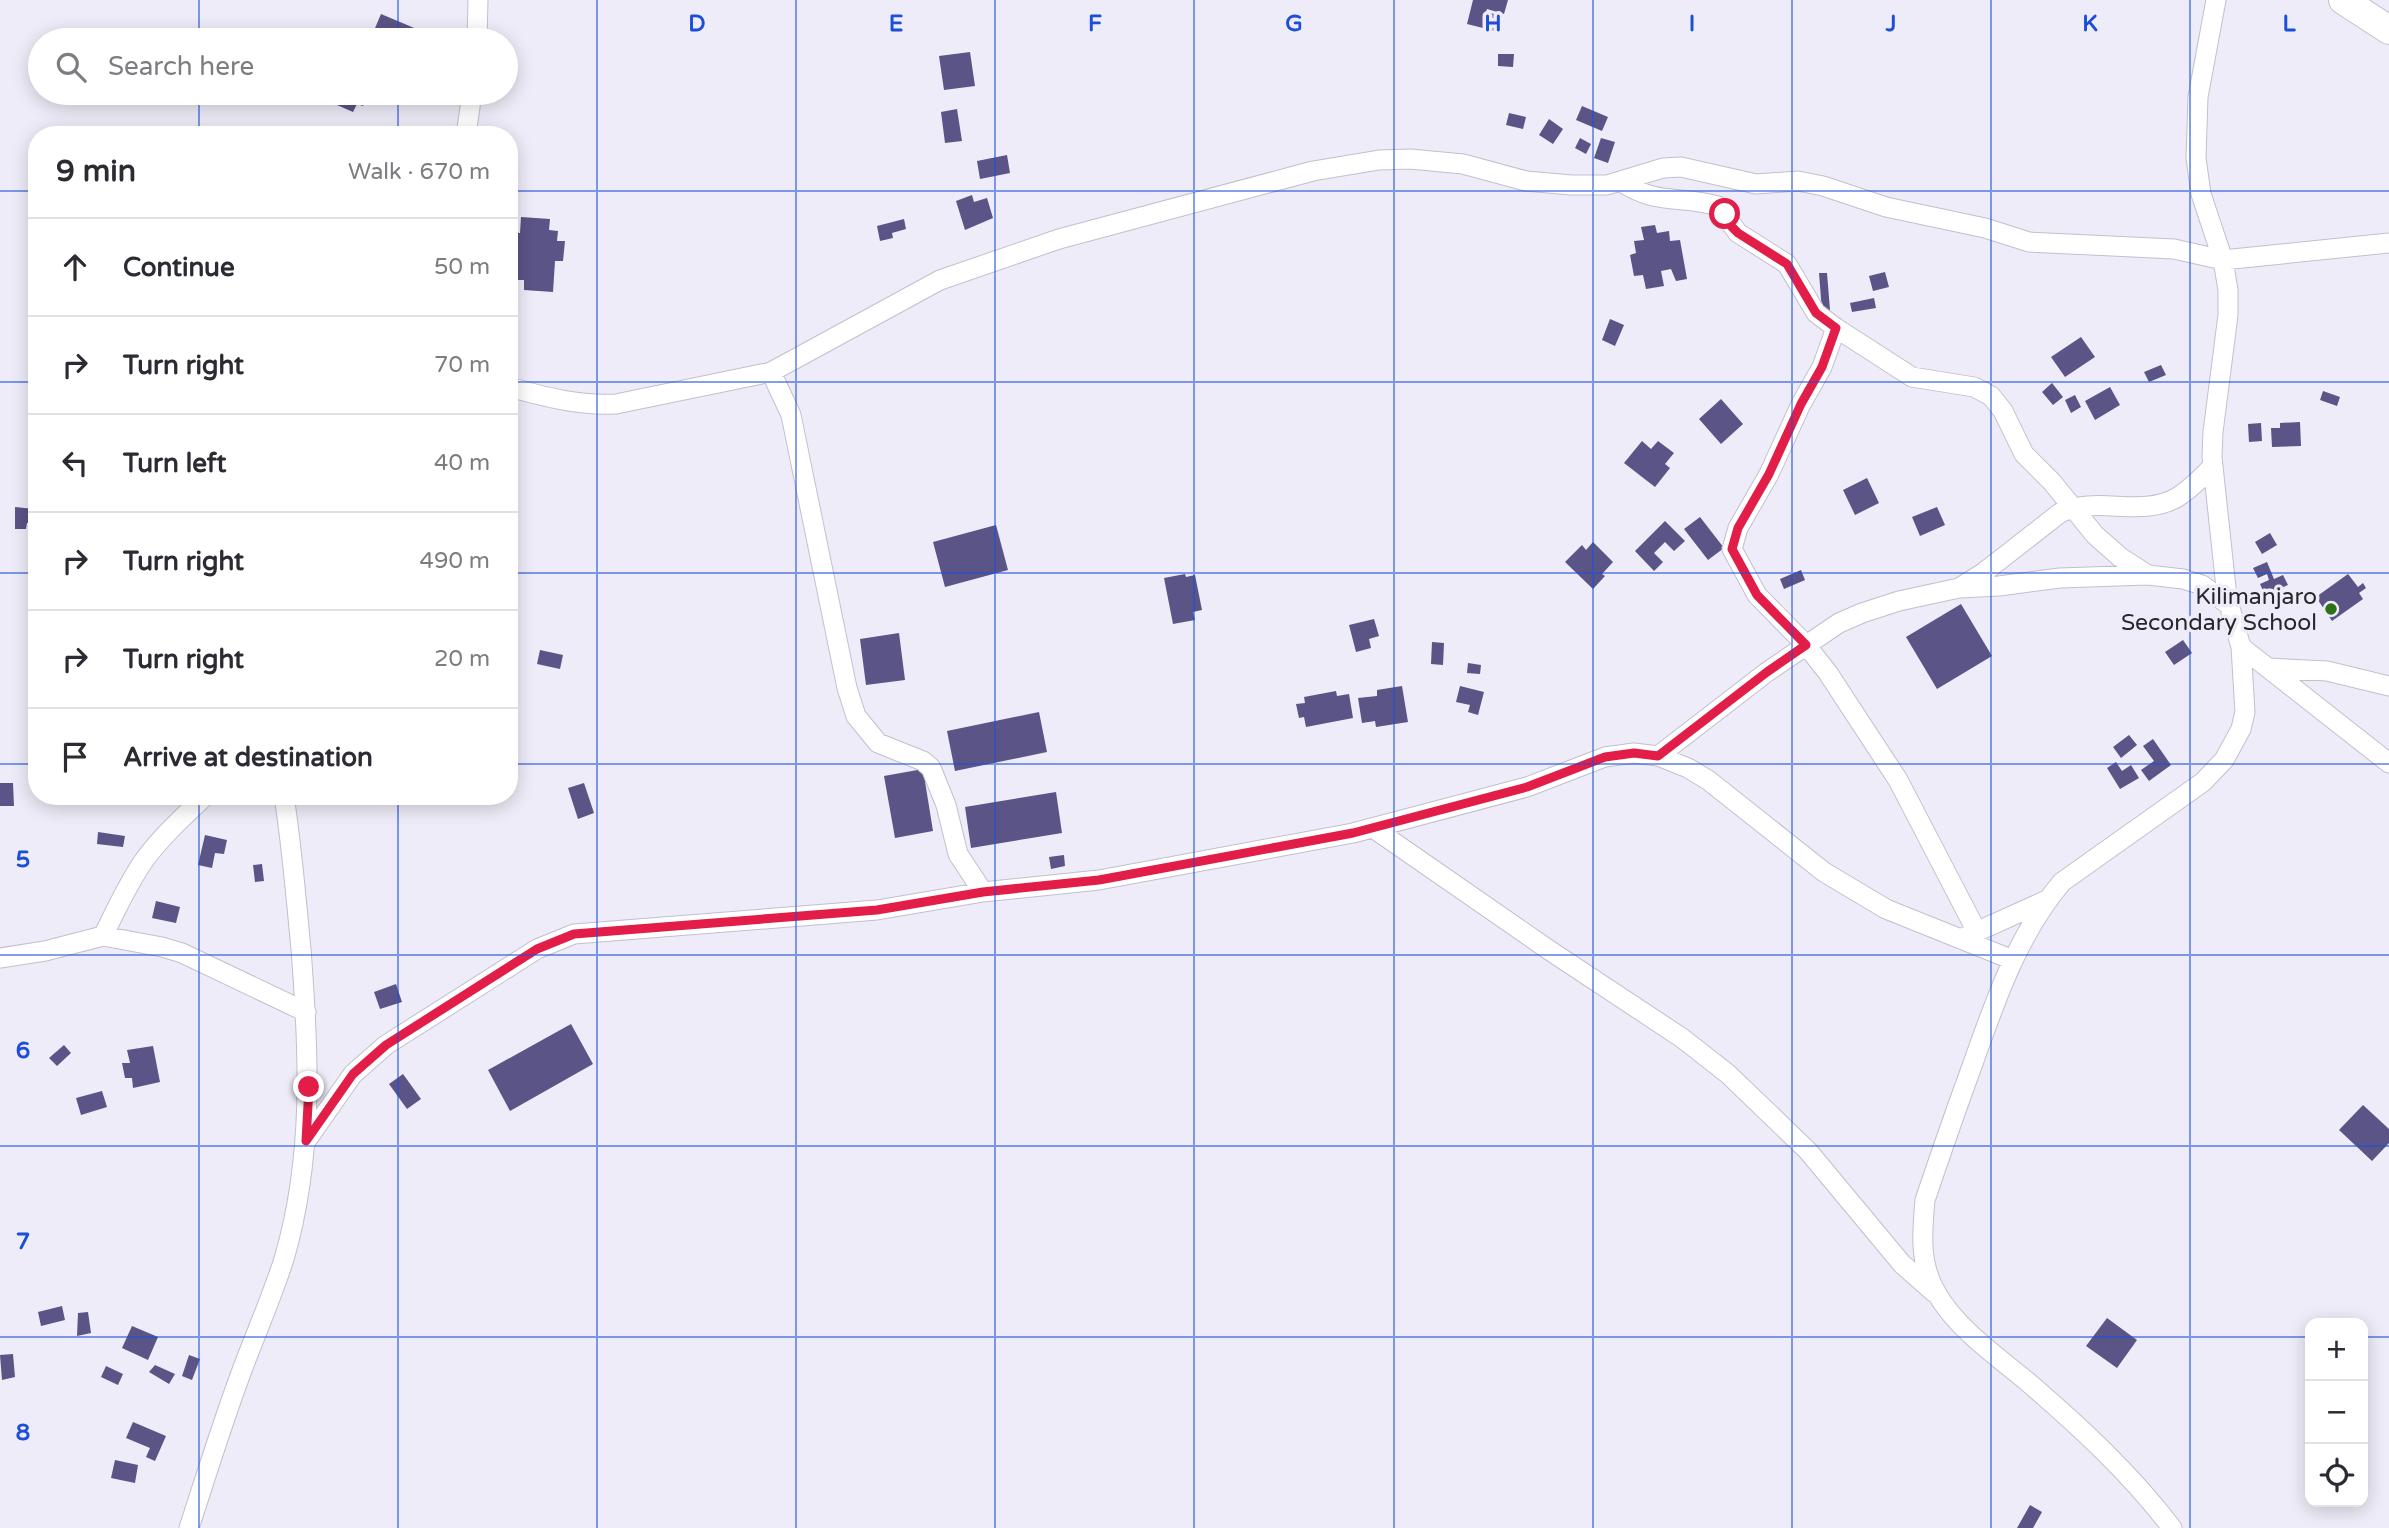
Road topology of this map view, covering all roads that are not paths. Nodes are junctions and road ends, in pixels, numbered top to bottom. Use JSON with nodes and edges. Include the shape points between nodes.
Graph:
{"nodes":[{"id":1,"x":478,"y":0,"type":"edge"},
{"id":2,"x":2216,"y":0,"type":"edge"},
{"id":3,"x":2343,"y":0,"type":"edge"},
{"id":4,"x":477,"y":28,"type":"edge"},
{"id":5,"x":2389,"y":30,"type":"edge"},
{"id":6,"x":470,"y":105,"type":"edge"},
{"id":7,"x":467,"y":126,"type":"edge"},
{"id":8,"x":1620,"y":181,"type":"junction"},
{"id":9,"x":2389,"y":243,"type":"edge"},
{"id":10,"x":2223,"y":260,"type":"junction"},
{"id":11,"x":1836,"y":328,"type":"junction"},
{"id":12,"x":771,"y":372,"type":"junction"},
{"id":13,"x":518,"y":390,"type":"edge"},
{"id":14,"x":2213,"y":466,"type":"junction"},
{"id":15,"x":2071,"y":508,"type":"junction"},
{"id":16,"x":2148,"y":575,"type":"junction"},
{"id":17,"x":1959,"y":588,"type":"junction"},
{"id":18,"x":2229,"y":605,"type":"junction"},
{"id":19,"x":1806,"y":645,"type":"junction"},
{"id":20,"x":2241,"y":647,"type":"junction"},
{"id":21,"x":2268,"y":668,"type":"junction"},
{"id":22,"x":2389,"y":686,"type":"edge"},
{"id":23,"x":1658,"y":756,"type":"junction"},
{"id":24,"x":2389,"y":764,"type":"edge"},
{"id":25,"x":196,"y":805,"type":"edge"},
{"id":26,"x":285,"y":805,"type":"edge"},
{"id":27,"x":1373,"y":828,"type":"junction"},
{"id":28,"x":983,"y":892,"type":"junction"},
{"id":29,"x":2047,"y":900,"type":"junction"},
{"id":30,"x":103,"y":936,"type":"junction"},
{"id":31,"x":1968,"y":936,"type":"junction"},
{"id":32,"x":0,"y":958,"type":"edge"},
{"id":33,"x":2012,"y":960,"type":"junction"},
{"id":34,"x":306,"y":1012,"type":"junction"},
{"id":35,"x":306,"y":1141,"type":"junction"},
{"id":36,"x":1937,"y":1294,"type":"junction"},
{"id":37,"x":189,"y":1528,"type":"edge"},
{"id":38,"x":2172,"y":1528,"type":"edge"}],
"edges":[{"from":1,"to":4,"type":"street"},
{"from":2,"to":10,"type":"street","via":[[2198,96],[2196,158],[2201,194]]},
{"from":3,"to":5,"type":"street"},
{"from":6,"to":7,"type":"street"},
{"from":8,"to":10,"type":"street","via":[[1681,167],[1756,184],[1798,181],[2029,242],[2174,249]]},
{"from":8,"to":11,"type":"street","via":[[1655,198],[1718,206],[1738,233],[1787,264],[1816,313]]},
{"from":8,"to":12,"type":"street","via":[[1590,186],[1542,183],[1463,164],[1410,159],[1313,171],[1218,194],[975,266],[940,280]]},
{"from":9,"to":10,"type":"street"},
{"from":10,"to":14,"type":"street","via":[[2228,316]]},
{"from":11,"to":15,"type":"street","via":[[1912,377],[1974,387],[1991,397],[2024,454]]},
{"from":11,"to":19,"type":"street","via":[[1822,367],[1738,528],[1732,549],[1757,595]]},
{"from":12,"to":13,"type":"street","via":[[616,404],[555,400]]},
{"from":12,"to":28,"type":"street","via":[[790,415],[856,716],[878,743],[931,768],[958,853]]},
{"from":14,"to":15,"type":"street","via":[[2177,498],[2160,504]]},
{"from":14,"to":18,"type":"street"},
{"from":15,"to":16,"type":"street","via":[[2108,548]]},
{"from":15,"to":17,"type":"street"},
{"from":16,"to":17,"type":"street"},
{"from":16,"to":18,"type":"street","via":[[2202,586]]},
{"from":17,"to":19,"type":"street","via":[[1862,612]]},
{"from":18,"to":20,"type":"street"},
{"from":19,"to":23,"type":"street"},
{"from":19,"to":31,"type":"street","via":[[1898,780]]},
{"from":20,"to":21,"type":"street"},
{"from":20,"to":29,"type":"street","via":[[2245,712],[2224,760],[2203,782],[2062,882]]},
{"from":21,"to":22,"type":"street","via":[[2327,671]]},
{"from":21,"to":24,"type":"street"},
{"from":23,"to":27,"type":"street","via":[[1605,757],[1527,787]]},
{"from":23,"to":31,"type":"street","via":[[1722,790],[1842,884],[1886,909]]},
{"from":25,"to":30,"type":"street","via":[[146,858]]},
{"from":26,"to":34,"type":"street"},
{"from":27,"to":28,"type":"street","via":[[1099,880]]},
{"from":27,"to":36,"type":"street","via":[[1728,1074],[1814,1157],[1902,1264]]},
{"from":28,"to":35,"type":"street","via":[[877,910],[574,934],[554,941],[386,1045],[353,1074]]},
{"from":29,"to":31,"type":"street"},
{"from":29,"to":33,"type":"street"},
{"from":30,"to":32,"type":"street"},
{"from":30,"to":34,"type":"street","via":[[182,953]]},
{"from":31,"to":33,"type":"street"},
{"from":33,"to":36,"type":"street","via":[[1925,1200],[1923,1252]]},
{"from":34,"to":35,"type":"street"},
{"from":35,"to":37,"type":"street","via":[[284,1259]]},
{"from":36,"to":38,"type":"street","via":[[1964,1328],[2099,1445]]}]}
